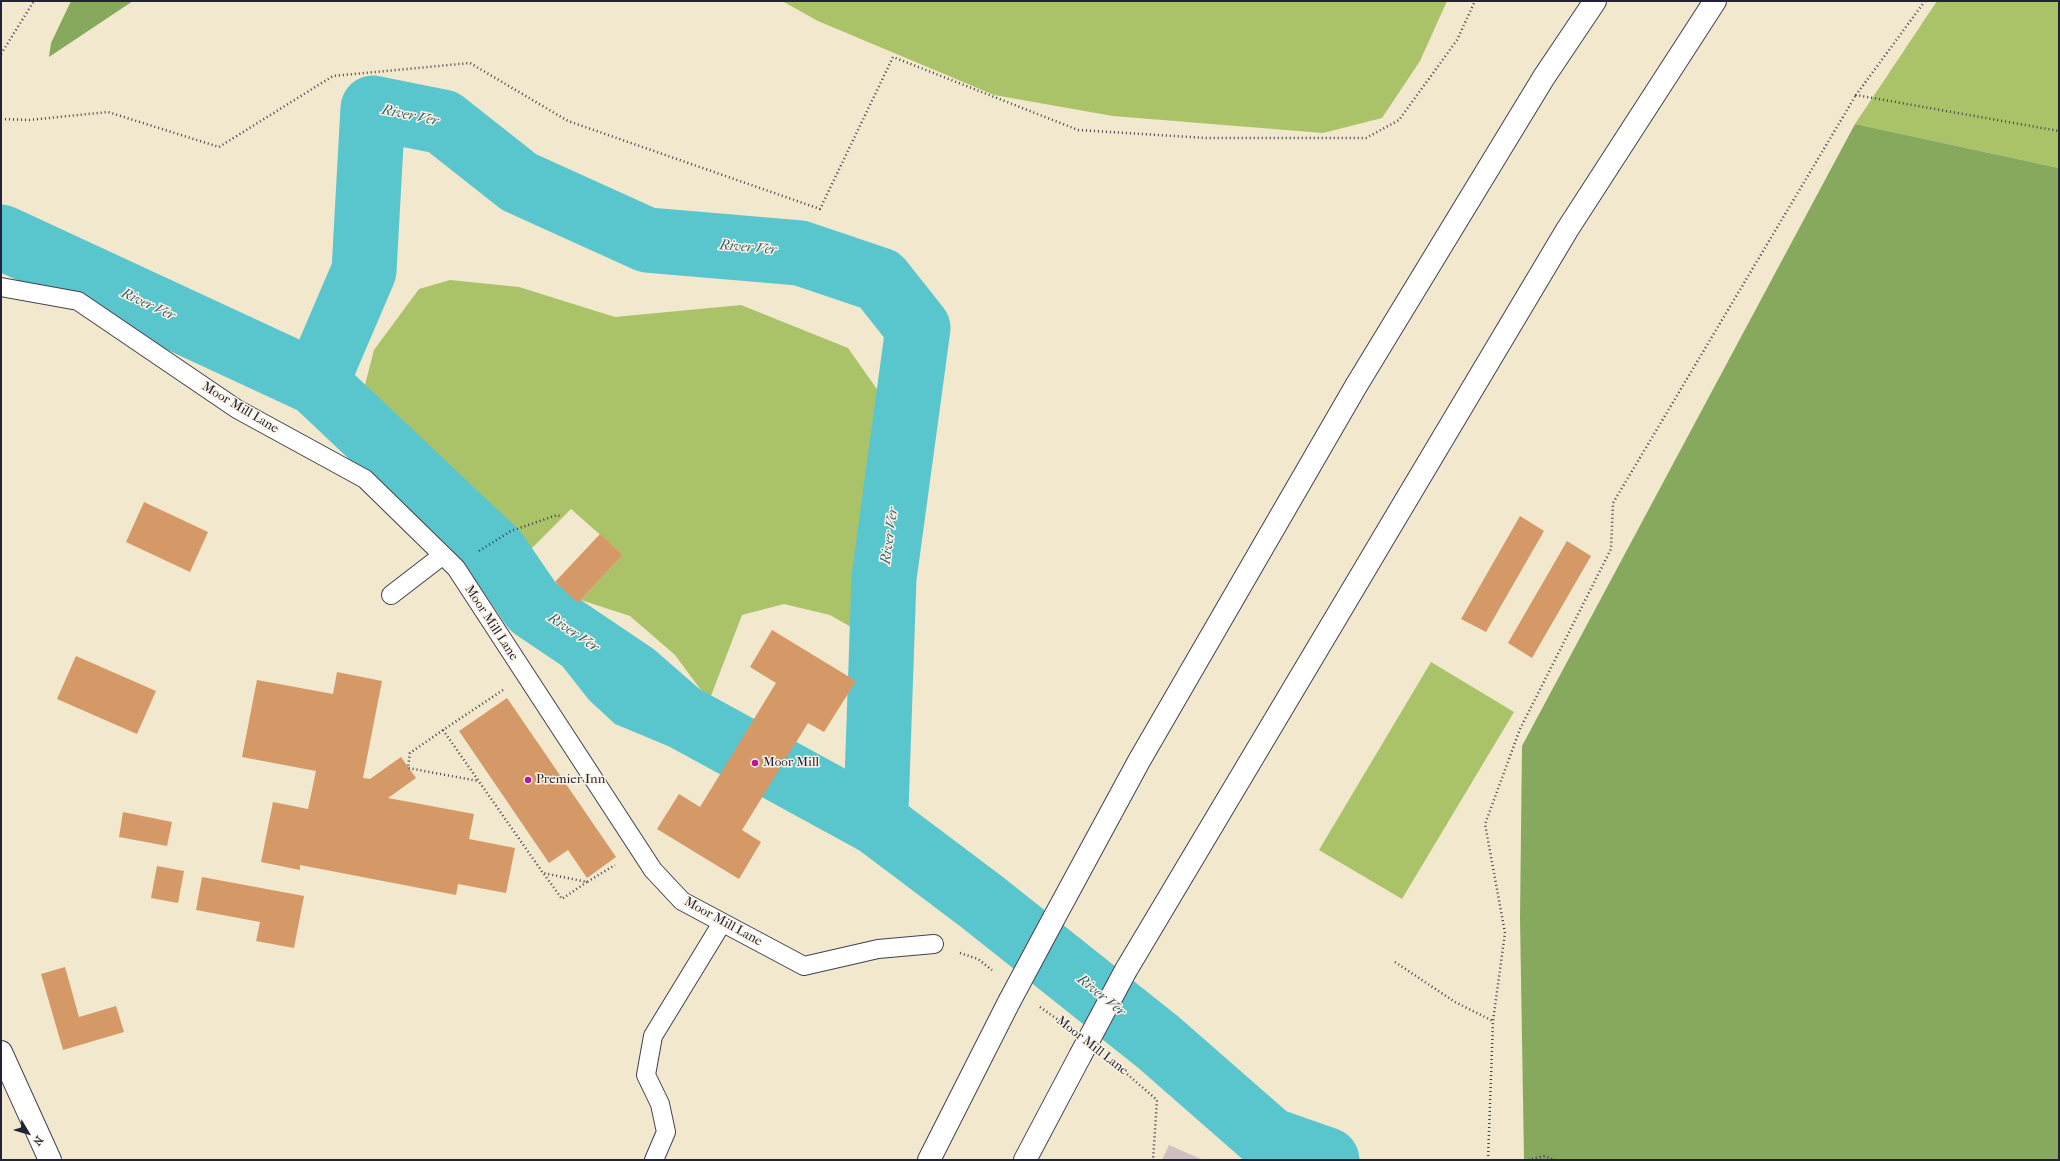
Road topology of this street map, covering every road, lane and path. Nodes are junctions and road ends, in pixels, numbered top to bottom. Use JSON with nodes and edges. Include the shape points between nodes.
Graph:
{"nodes":[{"id":1,"x":34,"y":1,"type":"edge"},
{"id":2,"x":1475,"y":1,"type":"edge"},
{"id":3,"x":1595,"y":1,"type":"edge"},
{"id":4,"x":1715,"y":1,"type":"edge"},
{"id":5,"x":1925,"y":1,"type":"edge"},
{"id":6,"x":1,"y":54,"type":"edge"},
{"id":7,"x":1856,"y":95,"type":"junction"},
{"id":8,"x":1,"y":119,"type":"edge"},
{"id":9,"x":2059,"y":131,"type":"edge"},
{"id":10,"x":1,"y":287,"type":"edge"},
{"id":11,"x":562,"y":517,"type":"dead end"},
{"id":12,"x":443,"y":555,"type":"junction"},
{"id":13,"x":473,"y":555,"type":"dead end"},
{"id":14,"x":391,"y":595,"type":"dead end"},
{"id":15,"x":526,"y":676,"type":"junction"},
{"id":16,"x":443,"y":730,"type":"junction"},
{"id":17,"x":479,"y":781,"type":"junction"},
{"id":18,"x":639,"y":850,"type":"junction"},
{"id":19,"x":543,"y":873,"type":"junction"},
{"id":20,"x":587,"y":882,"type":"junction"},
{"id":21,"x":722,"y":923,"type":"junction"},
{"id":22,"x":934,"y":944,"type":"dead end"},
{"id":23,"x":978,"y":959,"type":"dead end"},
{"id":24,"x":1394,"y":962,"type":"dead end"},
{"id":25,"x":997,"y":973,"type":"dead end"},
{"id":26,"x":1035,"y":1002,"type":"dead end"},
{"id":27,"x":1493,"y":1020,"type":"junction"},
{"id":28,"x":1066,"y":1026,"type":"dead end"},
{"id":29,"x":1,"y":1052,"type":"edge"},
{"id":30,"x":1110,"y":1060,"type":"dead end"},
{"id":31,"x":50,"y":1160,"type":"edge"},
{"id":32,"x":654,"y":1160,"type":"edge"},
{"id":33,"x":929,"y":1160,"type":"edge"},
{"id":34,"x":1025,"y":1160,"type":"edge"},
{"id":35,"x":1153,"y":1160,"type":"edge"},
{"id":36,"x":1488,"y":1160,"type":"edge"},
{"id":37,"x":1528,"y":1160,"type":"edge"},
{"id":38,"x":1554,"y":1160,"type":"edge"}],
"edges":[{"from":1,"to":6,"type":"path"},
{"from":2,"to":8,"type":"path","via":[[1457,40],[1399,120],[1366,138],[1207,138],[1078,130],[893,58],[820,208],[568,121],[470,63],[333,76],[219,147],[108,112],[30,120]]},
{"from":3,"to":33,"type":"main road","bridge":true,"via":[[1544,77],[1356,386],[1139,761],[1009,1002]]},
{"from":4,"to":34,"type":"main road","bridge":true,"via":[[1567,230],[1126,970]]},
{"from":5,"to":7,"type":"path"},
{"from":7,"to":9,"type":"path"},
{"from":7,"to":27,"type":"path","via":[[1613,502],[1611,549],[1520,728],[1485,824],[1505,933]]},
{"from":10,"to":12,"type":"lane","name":"Moor Mill Lane","via":[[78,301],[237,409],[366,479]]},
{"from":11,"to":13,"type":"path","via":[[557,515],[511,531]]},
{"from":12,"to":14,"type":"lane"},
{"from":12,"to":15,"type":"lane","name":"Moor Mill Lane","via":[[456,568]]},
{"from":15,"to":16,"type":"path"},
{"from":15,"to":18,"type":"lane","name":"Moor Mill Lane"},
{"from":16,"to":17,"type":"path"},
{"from":16,"to":17,"type":"path","via":[[410,753],[408,768]]},
{"from":17,"to":19,"type":"path"},
{"from":18,"to":20,"type":"path"},
{"from":18,"to":21,"type":"lane","name":"Moor Mill Lane","via":[[653,870],[682,901]]},
{"from":19,"to":20,"type":"path"},
{"from":19,"to":20,"type":"path","via":[[562,899]]},
{"from":21,"to":22,"type":"lane","name":"Moor Mill Lane","via":[[804,966],[878,949]]},
{"from":21,"to":32,"type":"lane","via":[[653,1036],[646,1074],[660,1104],[666,1132]]},
{"from":23,"to":25,"type":"path"},
{"from":24,"to":27,"type":"path","via":[[1455,1002]]},
{"from":26,"to":28,"type":"path","name":"Moor Mill Lane"},
{"from":27,"to":36,"type":"path"},
{"from":29,"to":31,"type":"main road"},
{"from":30,"to":35,"type":"path","name":"Moor Mill Lane","via":[[1130,1074],[1157,1100]]},
{"from":37,"to":38,"type":"path","via":[[1545,1156]]}]}
